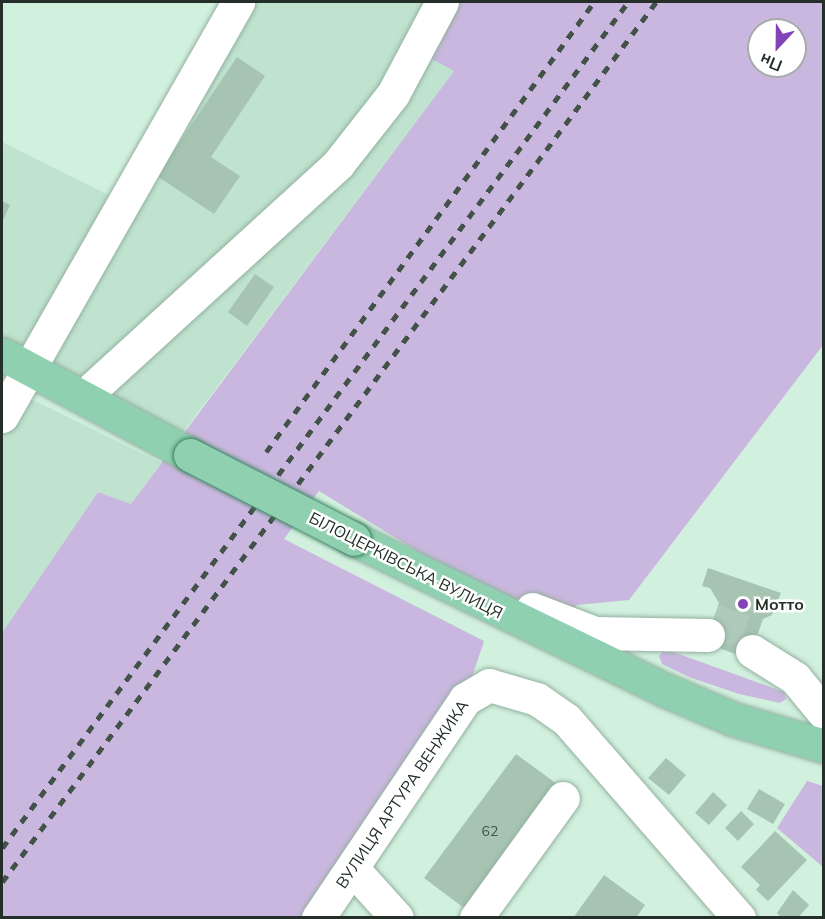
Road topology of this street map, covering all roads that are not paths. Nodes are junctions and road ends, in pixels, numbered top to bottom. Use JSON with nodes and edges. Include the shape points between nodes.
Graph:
{"nodes":[{"id":1,"x":238,"y":2,"type":"edge"},
{"id":2,"x":442,"y":2,"type":"edge"},
{"id":3,"x":15,"y":362,"type":"edge"},
{"id":4,"x":93,"y":388,"type":"dead end"},
{"id":5,"x":2,"y":416,"type":"edge"},
{"id":6,"x":391,"y":558,"type":"junction"},
{"id":7,"x":710,"y":627,"type":"tunnel mouth"},
{"id":8,"x":755,"y":643,"type":"tunnel mouth"},
{"id":9,"x":824,"y":713,"type":"edge"},
{"id":10,"x":824,"y":746,"type":"edge"},
{"id":11,"x":563,"y":798,"type":"dead end"},
{"id":12,"x":352,"y":868,"type":"junction"},
{"id":13,"x":318,"y":918,"type":"edge"},
{"id":14,"x":397,"y":918,"type":"edge"},
{"id":15,"x":476,"y":918,"type":"edge"},
{"id":16,"x":739,"y":918,"type":"edge"}],
"edges":[{"from":1,"to":3,"type":"street"},
{"from":2,"to":4,"type":"street","via":[[393,94],[338,164]]},
{"from":3,"to":5,"type":"street"},
{"from":3,"to":6,"type":"main road","name":"БІЛОЦЕРКІВСЬКА ВУЛИЦЯ","bridge":true},
{"from":6,"to":7,"type":"street","via":[[465,577],[567,625],[595,633]]},
{"from":6,"to":10,"type":"main road","name":"БІЛОЦЕРКІВСЬКА ВУЛИЦЯ","via":[[665,690],[733,719]]},
{"from":8,"to":9,"type":"street","via":[[795,678]]},
{"from":11,"to":15,"type":"street"},
{"from":12,"to":13,"type":"street","name":"ВУЛИЦЯ АРТУРА ВЕНЖИКА"},
{"from":12,"to":14,"type":"street"},
{"from":12,"to":16,"type":"street","name":"ВУЛИЦЯ АРТУРА ВЕНЖИКА","via":[[465,699],[476,689],[489,685],[537,699],[566,719]]}]}
